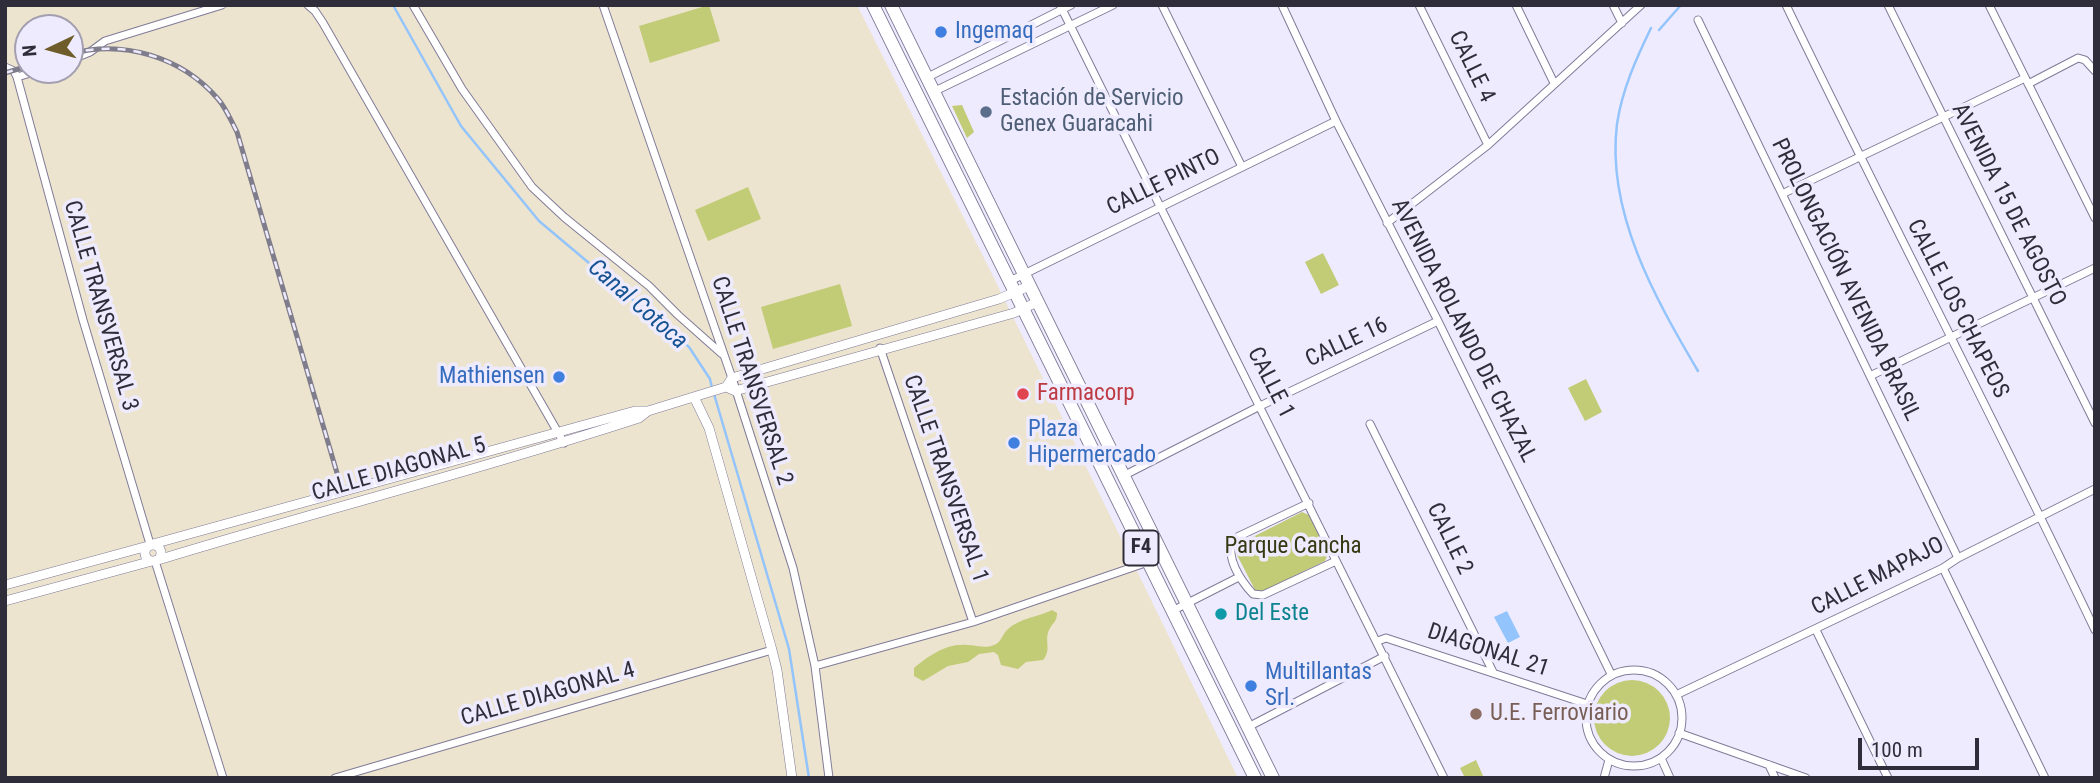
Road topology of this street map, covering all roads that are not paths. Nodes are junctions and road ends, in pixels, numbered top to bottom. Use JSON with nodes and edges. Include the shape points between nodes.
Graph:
{"nodes":[{"id":1,"x":222,"y":5,"type":"edge"},
{"id":2,"x":308,"y":5,"type":"edge"},
{"id":3,"x":413,"y":5,"type":"edge"},
{"id":4,"x":603,"y":5,"type":"edge"},
{"id":5,"x":873,"y":5,"type":"edge"},
{"id":6,"x":891,"y":5,"type":"edge"},
{"id":7,"x":1071,"y":5,"type":"edge"},
{"id":8,"x":1113,"y":5,"type":"edge"},
{"id":9,"x":1162,"y":5,"type":"edge"},
{"id":10,"x":1282,"y":5,"type":"edge"},
{"id":11,"x":1419,"y":5,"type":"edge"},
{"id":12,"x":1516,"y":5,"type":"edge"},
{"id":13,"x":1613,"y":5,"type":"edge"},
{"id":14,"x":1641,"y":5,"type":"edge"},
{"id":15,"x":1786,"y":5,"type":"edge"},
{"id":16,"x":1888,"y":5,"type":"edge"},
{"id":17,"x":1989,"y":5,"type":"edge"},
{"id":18,"x":1061,"y":7,"type":"edge"},
{"id":19,"x":1698,"y":20,"type":"dead end"},
{"id":20,"x":1622,"y":23,"type":"junction"},
{"id":21,"x":1070,"y":26,"type":"junction"},
{"id":22,"x":84,"y":53,"type":"edge"},
{"id":23,"x":2095,"y":71,"type":"edge"},
{"id":24,"x":926,"y":78,"type":"junction"},
{"id":25,"x":2026,"y":81,"type":"junction"},
{"id":26,"x":1555,"y":83,"type":"junction"},
{"id":27,"x":19,"y":84,"type":"edge"},
{"id":28,"x":933,"y":92,"type":"junction"},
{"id":29,"x":1941,"y":116,"type":"junction"},
{"id":30,"x":1336,"y":121,"type":"junction"},
{"id":31,"x":1488,"y":145,"type":"junction"},
{"id":32,"x":1859,"y":157,"type":"junction"},
{"id":33,"x":1242,"y":167,"type":"junction"},
{"id":34,"x":1782,"y":194,"type":"junction"},
{"id":35,"x":1159,"y":206,"type":"junction"},
{"id":36,"x":2095,"y":218,"type":"edge"},
{"id":37,"x":1387,"y":223,"type":"junction"},
{"id":38,"x":2095,"y":268,"type":"edge"},
{"id":39,"x":1010,"y":281,"type":"junction"},
{"id":40,"x":1027,"y":281,"type":"junction"},
{"id":41,"x":1016,"y":293,"type":"junction"},
{"id":42,"x":2035,"y":298,"type":"junction"},
{"id":43,"x":1037,"y":302,"type":"junction"},
{"id":44,"x":1023,"y":309,"type":"junction"},
{"id":45,"x":1438,"y":321,"type":"junction"},
{"id":46,"x":1950,"y":339,"type":"junction"},
{"id":47,"x":880,"y":348,"type":"junction"},
{"id":48,"x":723,"y":355,"type":"junction"},
{"id":49,"x":1870,"y":376,"type":"junction"},
{"id":50,"x":732,"y":378,"type":"junction"},
{"id":51,"x":728,"y":389,"type":"junction"},
{"id":52,"x":694,"y":397,"type":"junction"},
{"id":53,"x":1260,"y":406,"type":"junction"},
{"id":54,"x":648,"y":411,"type":"junction"},
{"id":55,"x":2095,"y":423,"type":"edge"},
{"id":56,"x":1370,"y":424,"type":"dead end"},
{"id":57,"x":559,"y":431,"type":"junction"},
{"id":58,"x":564,"y":443,"type":"junction"},
{"id":59,"x":477,"y":456,"type":"junction"},
{"id":60,"x":481,"y":467,"type":"junction"},
{"id":61,"x":421,"y":471,"type":"junction"},
{"id":62,"x":1123,"y":476,"type":"junction"},
{"id":63,"x":424,"y":482,"type":"junction"},
{"id":64,"x":2095,"y":489,"type":"edge"},
{"id":65,"x":1308,"y":503,"type":"junction"},
{"id":66,"x":2041,"y":516,"type":"junction"},
{"id":67,"x":150,"y":545,"type":"junction"},
{"id":68,"x":1958,"y":558,"type":"junction"},
{"id":69,"x":155,"y":561,"type":"junction"},
{"id":70,"x":1336,"y":561,"type":"junction"},
{"id":71,"x":1148,"y":562,"type":"junction"},
{"id":72,"x":1943,"y":568,"type":"junction"},
{"id":73,"x":1239,"y":577,"type":"junction"},
{"id":74,"x":5,"y":585,"type":"edge"},
{"id":75,"x":5,"y":601,"type":"edge"},
{"id":76,"x":1187,"y":603,"type":"junction"},
{"id":77,"x":1172,"y":611,"type":"junction"},
{"id":78,"x":973,"y":622,"type":"junction"},
{"id":79,"x":1816,"y":630,"type":"junction"},
{"id":80,"x":2095,"y":630,"type":"edge"},
{"id":81,"x":1378,"y":641,"type":"junction"},
{"id":82,"x":772,"y":650,"type":"junction"},
{"id":83,"x":1385,"y":656,"type":"junction"},
{"id":84,"x":816,"y":666,"type":"junction"},
{"id":85,"x":1493,"y":672,"type":"junction"},
{"id":86,"x":1611,"y":674,"type":"junction"},
{"id":87,"x":1676,"y":695,"type":"junction"},
{"id":88,"x":1587,"y":704,"type":"junction"},
{"id":89,"x":1248,"y":727,"type":"junction"},
{"id":90,"x":1679,"y":733,"type":"junction"},
{"id":91,"x":1661,"y":758,"type":"junction"},
{"id":92,"x":1609,"y":760,"type":"junction"},
{"id":93,"x":1769,"y":765,"type":"junction"},
{"id":94,"x":222,"y":778,"type":"edge"},
{"id":95,"x":335,"y":778,"type":"edge"},
{"id":96,"x":792,"y":778,"type":"edge"},
{"id":97,"x":829,"y":778,"type":"edge"},
{"id":98,"x":1255,"y":778,"type":"edge"},
{"id":99,"x":1273,"y":778,"type":"edge"},
{"id":100,"x":1444,"y":778,"type":"edge"},
{"id":101,"x":1604,"y":778,"type":"edge"},
{"id":102,"x":1670,"y":778,"type":"edge"},
{"id":103,"x":1775,"y":778,"type":"edge"},
{"id":104,"x":1806,"y":778,"type":"edge"},
{"id":105,"x":1888,"y":778,"type":"edge"},
{"id":106,"x":2045,"y":778,"type":"edge"}],
"edges":[{"from":1,"to":22,"type":"street","via":[[113,38]]},
{"from":2,"to":57,"type":"street","via":[[323,23]]},
{"from":3,"to":48,"type":"street","via":[[469,99],[532,187]]},
{"from":4,"to":48,"type":"street","name":"CALLE TRANSVERSAL 2"},
{"from":5,"to":39,"type":"highway","number":"F4"},
{"from":6,"to":24,"type":"highway","number":"F4"},
{"from":7,"to":18,"type":"street"},
{"from":8,"to":21,"type":"street"},
{"from":9,"to":33,"type":"street"},
{"from":10,"to":30,"type":"street","name":"AVENIDA ROLANDO DE CHAZAL"},
{"from":11,"to":31,"type":"street","name":"CALLE 4"},
{"from":12,"to":26,"type":"street"},
{"from":13,"to":20,"type":"street"},
{"from":14,"to":20,"type":"street"},
{"from":15,"to":32,"type":"street","name":"CALLE LOS CHAPEOS"},
{"from":16,"to":29,"type":"street","name":"AVENIDA 15 DE AGOSTO"},
{"from":17,"to":25,"type":"street"},
{"from":18,"to":21,"type":"street","name":"CALLE 1"},
{"from":18,"to":24,"type":"street"},
{"from":19,"to":34,"type":"street","name":"PROLONGACIÓN AVENIDA BRASIL"},
{"from":20,"to":26,"type":"street"},
{"from":21,"to":28,"type":"street"},
{"from":21,"to":35,"type":"street","name":"CALLE 1"},
{"from":23,"to":25,"type":"street","via":[[2078,58]]},
{"from":24,"to":28,"type":"highway","number":"F4"},
{"from":25,"to":29,"type":"street"},
{"from":25,"to":36,"type":"street"},
{"from":26,"to":31,"type":"street"},
{"from":27,"to":67,"type":"street","name":"CALLE TRANSVERSAL 3"},
{"from":28,"to":40,"type":"highway","number":"F4"},
{"from":29,"to":32,"type":"street"},
{"from":29,"to":42,"type":"street","name":"AVENIDA 15 DE AGOSTO"},
{"from":30,"to":33,"type":"street","name":"CALLE PINTO"},
{"from":30,"to":37,"type":"street","name":"AVENIDA ROLANDO DE CHAZAL"},
{"from":31,"to":37,"type":"street"},
{"from":32,"to":34,"type":"street"},
{"from":32,"to":46,"type":"street","name":"CALLE LOS CHAPEOS"},
{"from":33,"to":35,"type":"street","name":"CALLE PINTO"},
{"from":34,"to":49,"type":"street","name":"PROLONGACIÓN AVENIDA BRASIL"},
{"from":35,"to":40,"type":"street","name":"CALLE PINTO"},
{"from":35,"to":53,"type":"street","name":"CALLE 1"},
{"from":37,"to":45,"type":"street","name":"AVENIDA ROLANDO DE CHAZAL"},
{"from":38,"to":42,"type":"street"},
{"from":39,"to":40,"type":"street","name":"CALLE PINTO"},
{"from":39,"to":41,"type":"highway","number":"F4"},
{"from":40,"to":41,"type":"street"},
{"from":40,"to":43,"type":"highway","number":"F4"},
{"from":41,"to":44,"type":"highway","number":"F4"},
{"from":41,"to":50,"type":"street"},
{"from":42,"to":46,"type":"street"},
{"from":42,"to":55,"type":"street","name":"AVENIDA 15 DE AGOSTO"},
{"from":43,"to":44,"type":"street","name":"CALLE DIAGONAL 5"},
{"from":43,"to":62,"type":"highway","number":"F4"},
{"from":44,"to":47,"type":"street","name":"CALLE DIAGONAL 5"},
{"from":44,"to":71,"type":"highway","number":"F4"},
{"from":45,"to":53,"type":"street","name":"CALLE 16"},
{"from":45,"to":86,"type":"street","name":"AVENIDA ROLANDO DE CHAZAL"},
{"from":46,"to":49,"type":"street"},
{"from":46,"to":66,"type":"street","name":"CALLE LOS CHAPEOS"},
{"from":47,"to":51,"type":"street","name":"CALLE DIAGONAL 5"},
{"from":47,"to":78,"type":"street","name":"CALLE TRANSVERSAL 1"},
{"from":48,"to":50,"type":"street","name":"CALLE TRANSVERSAL 2"},
{"from":49,"to":68,"type":"street","name":"PROLONGACIÓN AVENIDA BRASIL"},
{"from":50,"to":51,"type":"street"},
{"from":51,"to":52,"type":"street","name":"CALLE DIAGONAL 5"},
{"from":51,"to":84,"type":"street","name":"CALLE TRANSVERSAL 2","via":[[793,568]]},
{"from":52,"to":54,"type":"street","name":"CALLE DIAGONAL 5"},
{"from":52,"to":82,"type":"street","via":[[709,428]]},
{"from":53,"to":62,"type":"street","name":"CALLE 16"},
{"from":53,"to":65,"type":"street","name":"CALLE 1"},
{"from":54,"to":57,"type":"street","name":"CALLE DIAGONAL 5"},
{"from":54,"to":58,"type":"street","name":"CALLE DIAGONAL 5"},
{"from":56,"to":85,"type":"street","name":"CALLE 2"},
{"from":57,"to":58,"type":"street"},
{"from":57,"to":59,"type":"street","name":"CALLE DIAGONAL 5"},
{"from":58,"to":60,"type":"street","name":"CALLE DIAGONAL 5"},
{"from":59,"to":60,"type":"street"},
{"from":59,"to":61,"type":"street","name":"CALLE DIAGONAL 5"},
{"from":60,"to":63,"type":"street","name":"CALLE DIAGONAL 5"},
{"from":61,"to":63,"type":"street"},
{"from":61,"to":67,"type":"street","name":"CALLE DIAGONAL 5"},
{"from":62,"to":76,"type":"highway","number":"F4"},
{"from":63,"to":69,"type":"street","name":"CALLE DIAGONAL 5"},
{"from":64,"to":66,"type":"street","name":"CALLE MAPAJO"},
{"from":65,"to":70,"type":"street","name":"CALLE 1"},
{"from":65,"to":73,"type":"street","via":[[1233,539],[1230,545]]},
{"from":66,"to":68,"type":"street","name":"CALLE MAPAJO"},
{"from":66,"to":80,"type":"street","name":"CALLE LOS CHAPEOS"},
{"from":67,"to":69,"type":"street","via":[[145,554]]},
{"from":67,"to":74,"type":"street","name":"CALLE DIAGONAL 5"},
{"from":68,"to":72,"type":"street","name":"CALLE MAPAJO"},
{"from":69,"to":75,"type":"street","name":"CALLE DIAGONAL 5"},
{"from":69,"to":94,"type":"street"},
{"from":70,"to":73,"type":"street","via":[[1263,595],[1253,594]]},
{"from":70,"to":81,"type":"street","name":"CALLE 1"},
{"from":71,"to":77,"type":"highway","number":"F4"},
{"from":71,"to":78,"type":"street"},
{"from":72,"to":79,"type":"street","name":"CALLE MAPAJO"},
{"from":72,"to":106,"type":"street"},
{"from":73,"to":76,"type":"street"},
{"from":76,"to":77,"type":"street"},
{"from":76,"to":89,"type":"highway","number":"F4"},
{"from":77,"to":98,"type":"highway","number":"F4"},
{"from":78,"to":84,"type":"street"},
{"from":79,"to":87,"type":"street","name":"CALLE MAPAJO"},
{"from":79,"to":105,"type":"street"},
{"from":81,"to":83,"type":"street","name":"CALLE 1"},
{"from":81,"to":85,"type":"street","name":"DIAGONAL 21","via":[[1386,638]]},
{"from":82,"to":95,"type":"street","name":"CALLE DIAGONAL 4"},
{"from":82,"to":96,"type":"street"},
{"from":83,"to":89,"type":"street"},
{"from":83,"to":100,"type":"street","name":"CALLE 1"},
{"from":84,"to":97,"type":"street","name":"CALLE TRANSVERSAL 2"},
{"from":85,"to":88,"type":"street","name":"DIAGONAL 21"},
{"from":86,"to":87,"type":"street","via":[[1648,671]]},
{"from":86,"to":88,"type":"street","via":[[1592,692]]},
{"from":87,"to":90,"type":"street","via":[[1682,721]]},
{"from":88,"to":92,"type":"street","via":[[1588,736]]},
{"from":89,"to":99,"type":"highway","number":"F4"},
{"from":90,"to":91,"type":"street"},
{"from":90,"to":93,"type":"street"},
{"from":91,"to":92,"type":"street","via":[[1635,766]]},
{"from":91,"to":102,"type":"street"},
{"from":92,"to":101,"type":"street"},
{"from":93,"to":103,"type":"street"},
{"from":93,"to":104,"type":"street"}]}
